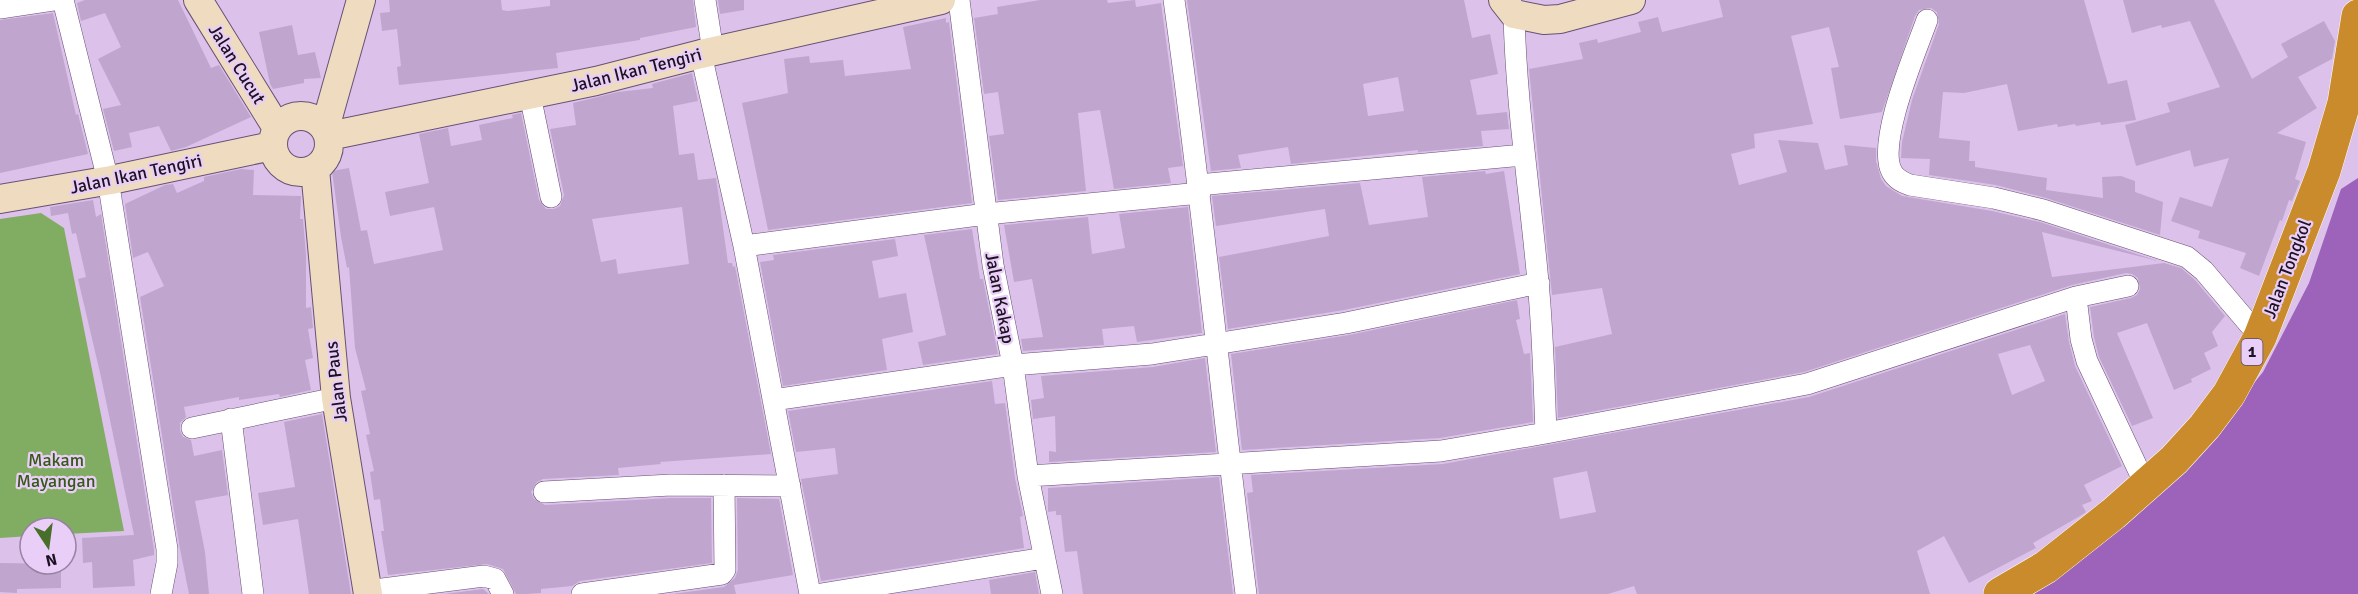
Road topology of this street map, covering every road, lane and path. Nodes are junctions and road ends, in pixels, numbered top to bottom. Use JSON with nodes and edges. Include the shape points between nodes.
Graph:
{"nodes":[{"id":1,"x":53,"y":0,"type":"edge"},
{"id":2,"x":63,"y":0,"type":"edge"},
{"id":3,"x":198,"y":0,"type":"edge"},
{"id":4,"x":361,"y":0,"type":"edge"},
{"id":5,"x":705,"y":0,"type":"edge"},
{"id":6,"x":941,"y":0,"type":"edge"},
{"id":7,"x":959,"y":0,"type":"edge"},
{"id":8,"x":1174,"y":0,"type":"edge"},
{"id":9,"x":1631,"y":0,"type":"edge"},
{"id":10,"x":25,"y":2,"type":"edge"},
{"id":11,"x":1509,"y":7,"type":"edge"},
{"id":12,"x":0,"y":8,"type":"edge"},
{"id":13,"x":2358,"y":16,"type":"edge"},
{"id":14,"x":1927,"y":20,"type":"dead end"},
{"id":15,"x":707,"y":53,"type":"junction"},
{"id":16,"x":530,"y":95,"type":"junction"},
{"id":17,"x":327,"y":132,"type":"junction"},
{"id":18,"x":275,"y":137,"type":"junction"},
{"id":19,"x":1523,"y":155,"type":"junction"},
{"id":20,"x":315,"y":169,"type":"junction"},
{"id":21,"x":108,"y":180,"type":"junction"},
{"id":22,"x":1199,"y":189,"type":"junction"},
{"id":23,"x":551,"y":197,"type":"dead end"},
{"id":24,"x":0,"y":199,"type":"edge"},
{"id":25,"x":986,"y":214,"type":"junction"},
{"id":26,"x":744,"y":246,"type":"junction"},
{"id":27,"x":1539,"y":283,"type":"junction"},
{"id":28,"x":2128,"y":286,"type":"dead end"},
{"id":29,"x":2076,"y":297,"type":"junction"},
{"id":30,"x":2260,"y":337,"type":"junction"},
{"id":31,"x":1218,"y":342,"type":"junction"},
{"id":32,"x":1013,"y":365,"type":"junction"},
{"id":33,"x":336,"y":398,"type":"junction"},
{"id":34,"x":773,"y":400,"type":"junction"},
{"id":35,"x":231,"y":419,"type":"junction"},
{"id":36,"x":192,"y":428,"type":"dead end"},
{"id":37,"x":1546,"y":433,"type":"junction"},
{"id":38,"x":1229,"y":464,"type":"junction"},
{"id":39,"x":1028,"y":476,"type":"junction"},
{"id":40,"x":2145,"y":484,"type":"junction"},
{"id":41,"x":724,"y":485,"type":"junction"},
{"id":42,"x":790,"y":486,"type":"junction"},
{"id":43,"x":544,"y":492,"type":"dead end"},
{"id":44,"x":1044,"y":558,"type":"junction"},
{"id":45,"x":368,"y":593,"type":"edge"},
{"id":46,"x":161,"y":594,"type":"edge"},
{"id":47,"x":253,"y":594,"type":"edge"},
{"id":48,"x":503,"y":594,"type":"edge"},
{"id":49,"x":582,"y":594,"type":"edge"},
{"id":50,"x":810,"y":594,"type":"edge"},
{"id":51,"x":821,"y":594,"type":"edge"},
{"id":52,"x":1052,"y":594,"type":"edge"},
{"id":53,"x":1246,"y":594,"type":"edge"},
{"id":54,"x":2000,"y":594,"type":"edge"}],
"edges":[{"from":1,"to":10,"type":"street"},
{"from":2,"to":21,"type":"street"},
{"from":3,"to":18,"type":"main road","name":"Jalan Cucut"},
{"from":4,"to":17,"type":"main road"},
{"from":5,"to":15,"type":"street"},
{"from":6,"to":15,"type":"main road","name":"Jalan Ikan Tengiri"},
{"from":7,"to":25,"type":"street","name":"Jalan Kakap"},
{"from":8,"to":22,"type":"street"},
{"from":9,"to":11,"type":"main road","via":[[1544,20]]},
{"from":10,"to":12,"type":"street"},
{"from":11,"to":19,"type":"street"},
{"from":13,"to":30,"type":"highway","name":"Jalan Tongkol","number":"1","via":[[2344,103],[2320,182]]},
{"from":14,"to":30,"type":"street","via":[[1893,114],[1889,158],[1890,170],[1898,180],[2043,210],[2187,257],[2204,271]]},
{"from":15,"to":16,"type":"main road","name":"Jalan Ikan Tengiri"},
{"from":15,"to":26,"type":"street"},
{"from":16,"to":17,"type":"main road","name":"Jalan Ikan Tengiri"},
{"from":16,"to":23,"type":"street"},
{"from":17,"to":18,"type":"main road","via":[[318,121],[301,115],[292,117]]},
{"from":17,"to":20,"type":"main road","via":[[328,155]]},
{"from":18,"to":20,"type":"main road","via":[[274,155],[287,169]]},
{"from":18,"to":21,"type":"main road","name":"Jalan Ikan Tengiri"},
{"from":19,"to":22,"type":"street"},
{"from":19,"to":27,"type":"street"},
{"from":20,"to":33,"type":"main road","name":"Jalan Paus"},
{"from":21,"to":24,"type":"main road","name":"Jalan Ikan Tengiri"},
{"from":21,"to":46,"type":"street","via":[[166,549]]},
{"from":22,"to":25,"type":"street"},
{"from":22,"to":31,"type":"street"},
{"from":25,"to":26,"type":"street"},
{"from":25,"to":32,"type":"street","name":"Jalan Kakap"},
{"from":26,"to":34,"type":"street"},
{"from":27,"to":31,"type":"street","via":[[1346,323]]},
{"from":27,"to":37,"type":"street"},
{"from":28,"to":29,"type":"street"},
{"from":29,"to":37,"type":"street","via":[[1807,384]]},
{"from":29,"to":40,"type":"street","via":[[2087,361]]},
{"from":30,"to":40,"type":"highway","name":"Jalan Tongkol","number":"1","via":[[2229,393],[2205,426]]},
{"from":31,"to":32,"type":"street","via":[[1152,354]]},
{"from":31,"to":38,"type":"street"},
{"from":32,"to":34,"type":"street"},
{"from":32,"to":39,"type":"street","name":"Jalan Kakap"},
{"from":33,"to":35,"type":"street"},
{"from":33,"to":45,"type":"main road","name":"Jalan Paus"},
{"from":34,"to":42,"type":"street"},
{"from":35,"to":36,"type":"street"},
{"from":35,"to":47,"type":"street"},
{"from":37,"to":38,"type":"street","via":[[1441,451]]},
{"from":38,"to":39,"type":"street"},
{"from":38,"to":53,"type":"street"},
{"from":39,"to":44,"type":"street","name":"Jalan Kakap"},
{"from":40,"to":54,"type":"highway","name":"Jalan Tongkol","number":"1","via":[[2046,567]]},
{"from":41,"to":42,"type":"street"},
{"from":41,"to":43,"type":"street"},
{"from":41,"to":49,"type":"street","via":[[722,574]]},
{"from":42,"to":50,"type":"street"},
{"from":44,"to":51,"type":"street"},
{"from":44,"to":52,"type":"street","name":"Jalan Kakap"},
{"from":45,"to":48,"type":"street","via":[[484,576],[495,579]]}]}
